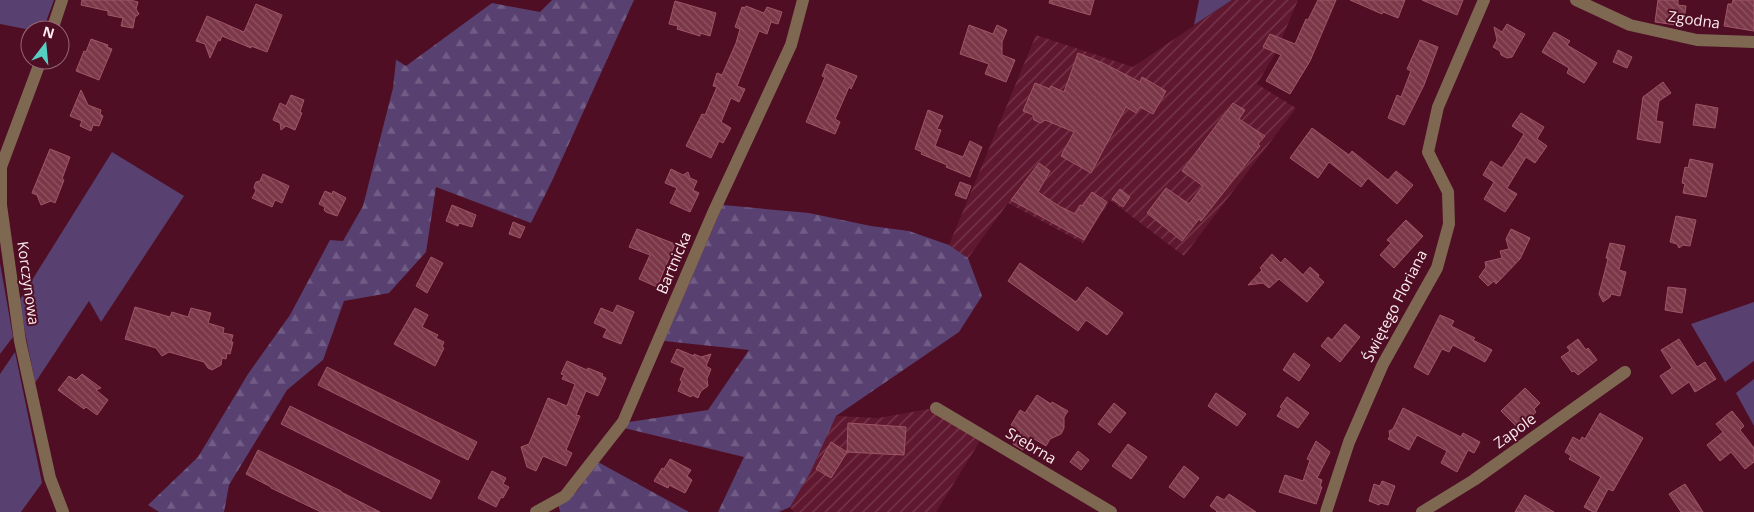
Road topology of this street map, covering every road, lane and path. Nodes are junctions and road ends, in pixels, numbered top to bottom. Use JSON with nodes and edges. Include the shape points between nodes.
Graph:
{"nodes":[{"id":1,"x":62,"y":0,"type":"edge"},
{"id":2,"x":804,"y":0,"type":"edge"},
{"id":3,"x":1484,"y":0,"type":"edge"},
{"id":4,"x":1576,"y":0,"type":"edge"},
{"id":5,"x":55,"y":20,"type":"edge"},
{"id":6,"x":1754,"y":42,"type":"edge"},
{"id":7,"x":37,"y":70,"type":"edge"},
{"id":8,"x":1625,"y":372,"type":"dead end"},
{"id":9,"x":936,"y":408,"type":"dead end"},
{"id":10,"x":63,"y":512,"type":"edge"},
{"id":11,"x":536,"y":512,"type":"edge"},
{"id":12,"x":1111,"y":512,"type":"edge"},
{"id":13,"x":1326,"y":512,"type":"edge"},
{"id":14,"x":1422,"y":512,"type":"edge"}],
"edges":[{"from":1,"to":5,"type":"street"},
{"from":2,"to":11,"type":"street","name":"Bartnicka","via":[[791,45],[713,213],[623,422],[565,496]]},
{"from":3,"to":13,"type":"street","name":"Świętego Floriana","via":[[1438,107],[1428,152],[1448,192],[1449,224],[1437,268],[1383,364],[1349,442]]},
{"from":4,"to":6,"type":"street","name":"Zgodna","via":[[1630,25],[1697,40]]},
{"from":7,"to":10,"type":"street","name":"Korczynowa","via":[[1,167],[1,205],[20,340],[50,478]]},
{"from":8,"to":14,"type":"street","name":"Zapole","via":[[1474,480]]},
{"from":9,"to":12,"type":"street","name":"Srebrna"}]}
